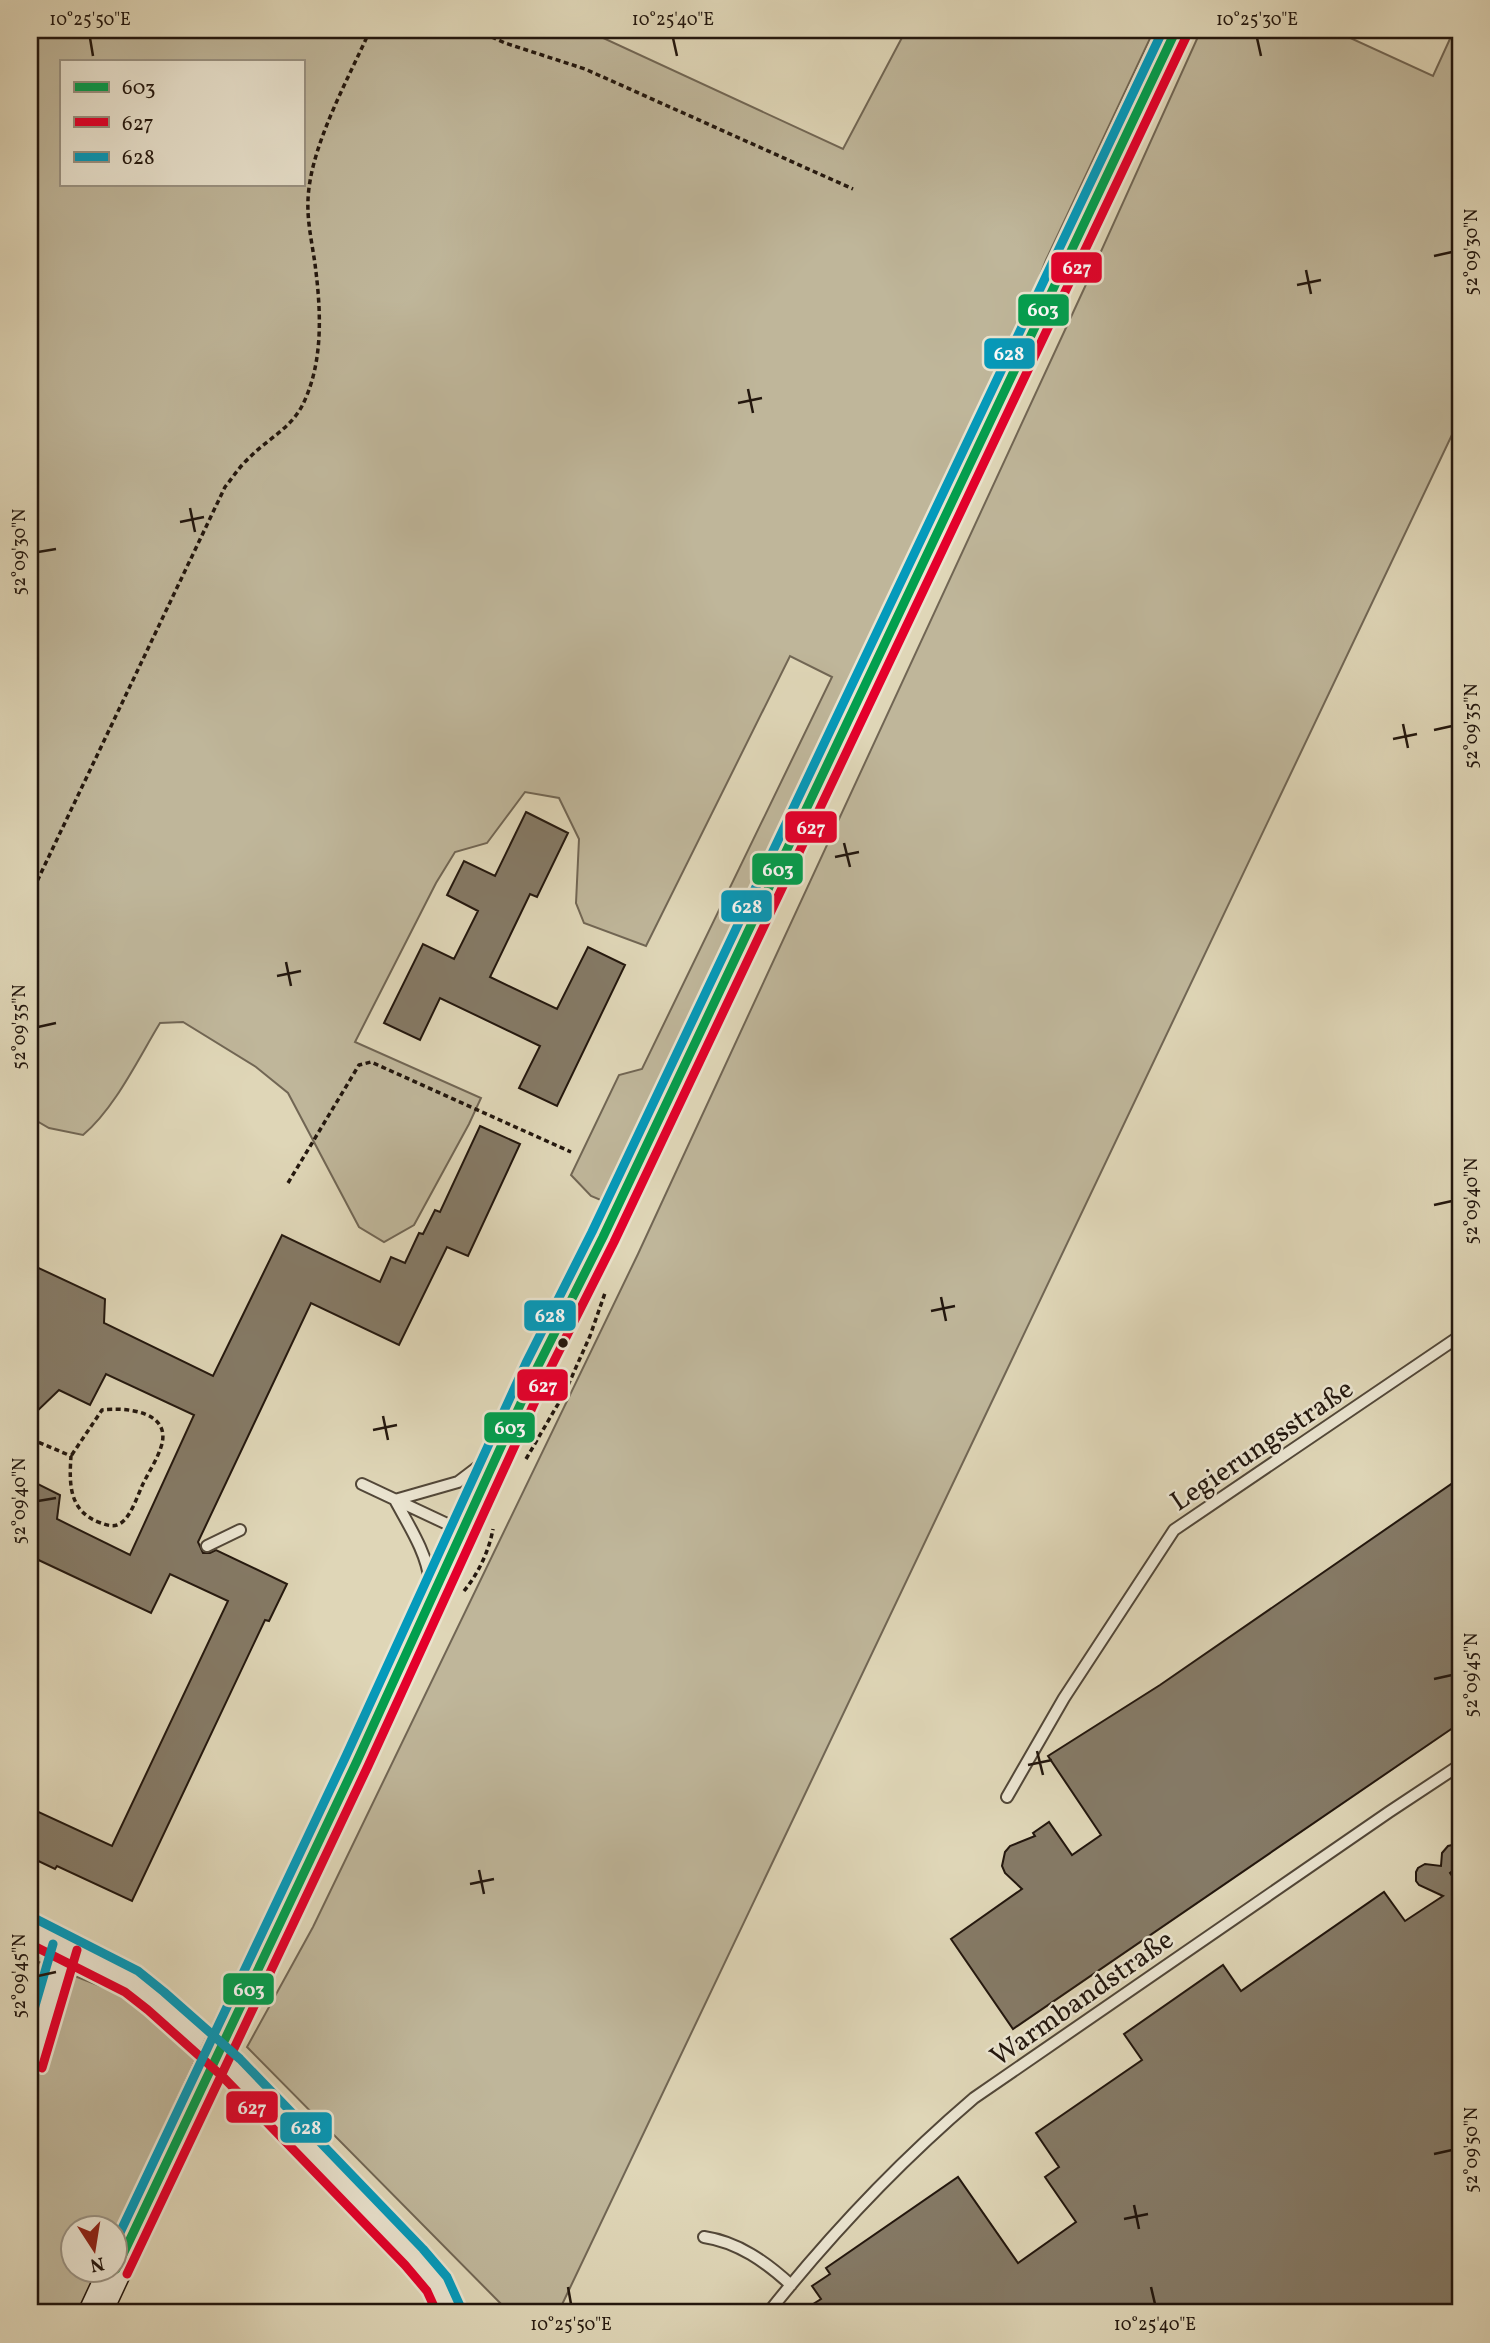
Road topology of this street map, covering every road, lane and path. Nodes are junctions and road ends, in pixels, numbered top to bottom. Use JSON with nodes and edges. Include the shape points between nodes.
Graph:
{"nodes":[{"id":1,"x":370,"y":30,"type":"edge"},
{"id":2,"x":476,"y":30,"type":"edge"},
{"id":3,"x":1176,"y":30,"type":"edge"},
{"id":4,"x":853,"y":189,"type":"dead end"},
{"id":5,"x":30,"y":896,"type":"edge"},
{"id":6,"x":571,"y":1152,"type":"dead end"},
{"id":7,"x":288,"y":1183,"type":"dead end"},
{"id":8,"x":1460,"y":1336,"type":"edge"},
{"id":9,"x":32,"y":1439,"type":"dead end"},
{"id":10,"x":499,"y":1451,"type":"junction"},
{"id":11,"x":71,"y":1457,"type":"junction"},
{"id":12,"x":362,"y":1484,"type":"dead end"},
{"id":13,"x":395,"y":1500,"type":"junction"},
{"id":14,"x":240,"y":1530,"type":"dead end"},
{"id":15,"x":463,"y":1532,"type":"junction"},
{"id":16,"x":207,"y":1546,"type":"dead end"},
{"id":17,"x":431,"y":1597,"type":"junction"},
{"id":18,"x":1460,"y":1765,"type":"edge"},
{"id":19,"x":1007,"y":1797,"type":"dead end"},
{"id":20,"x":30,"y":1930,"type":"edge"},
{"id":21,"x":65,"y":1947,"type":"junction"},
{"id":22,"x":30,"y":2065,"type":"edge"},
{"id":23,"x":130,"y":2237,"type":"edge"},
{"id":24,"x":704,"y":2237,"type":"dead end"},
{"id":25,"x":108,"y":2284,"type":"edge"},
{"id":26,"x":790,"y":2285,"type":"junction"},
{"id":27,"x":95,"y":2313,"type":"edge"},
{"id":28,"x":450,"y":2313,"type":"edge"},
{"id":29,"x":768,"y":2313,"type":"edge"}],
"edges":[{"from":1,"to":5,"type":"path","via":[[326,128],[309,182],[319,334],[302,406],[292,422],[248,458],[225,487]]},
{"from":2,"to":4,"type":"path","via":[[584,69]]},
{"from":3,"to":10,"type":"street"},
{"from":6,"to":7,"type":"path","via":[[371,1062],[359,1065]]},
{"from":8,"to":19,"type":"lane","name":"Legierungsstraße","via":[[1174,1530],[1064,1698]]},
{"from":9,"to":11,"type":"path"},
{"from":10,"to":13,"type":"lane","via":[[458,1482]]},
{"from":10,"to":15,"type":"street"},
{"from":11,"to":11,"type":"path","via":[[69,1483],[77,1507],[92,1520],[110,1526],[121,1523],[130,1510],[162,1446],[163,1433],[156,1421],[139,1410],[102,1410]]},
{"from":12,"to":13,"type":"lane"},
{"from":13,"to":15,"type":"lane"},
{"from":13,"to":17,"type":"lane","via":[[422,1551]]},
{"from":14,"to":16,"type":"lane"},
{"from":15,"to":17,"type":"street"},
{"from":17,"to":23,"type":"street","bridge":true},
{"from":18,"to":26,"type":"lane","name":"Warmbandstraße","via":[[974,2098],[877,2188]]},
{"from":20,"to":21,"type":"street"},
{"from":21,"to":22,"type":"street"},
{"from":21,"to":28,"type":"street","via":[[132,1982],[222,2060],[414,2257],[437,2284]]},
{"from":24,"to":26,"type":"lane","via":[[739,2248]]},
{"from":25,"to":27,"type":"street"},
{"from":26,"to":29,"type":"lane","name":"Warmbandstraße"}]}
